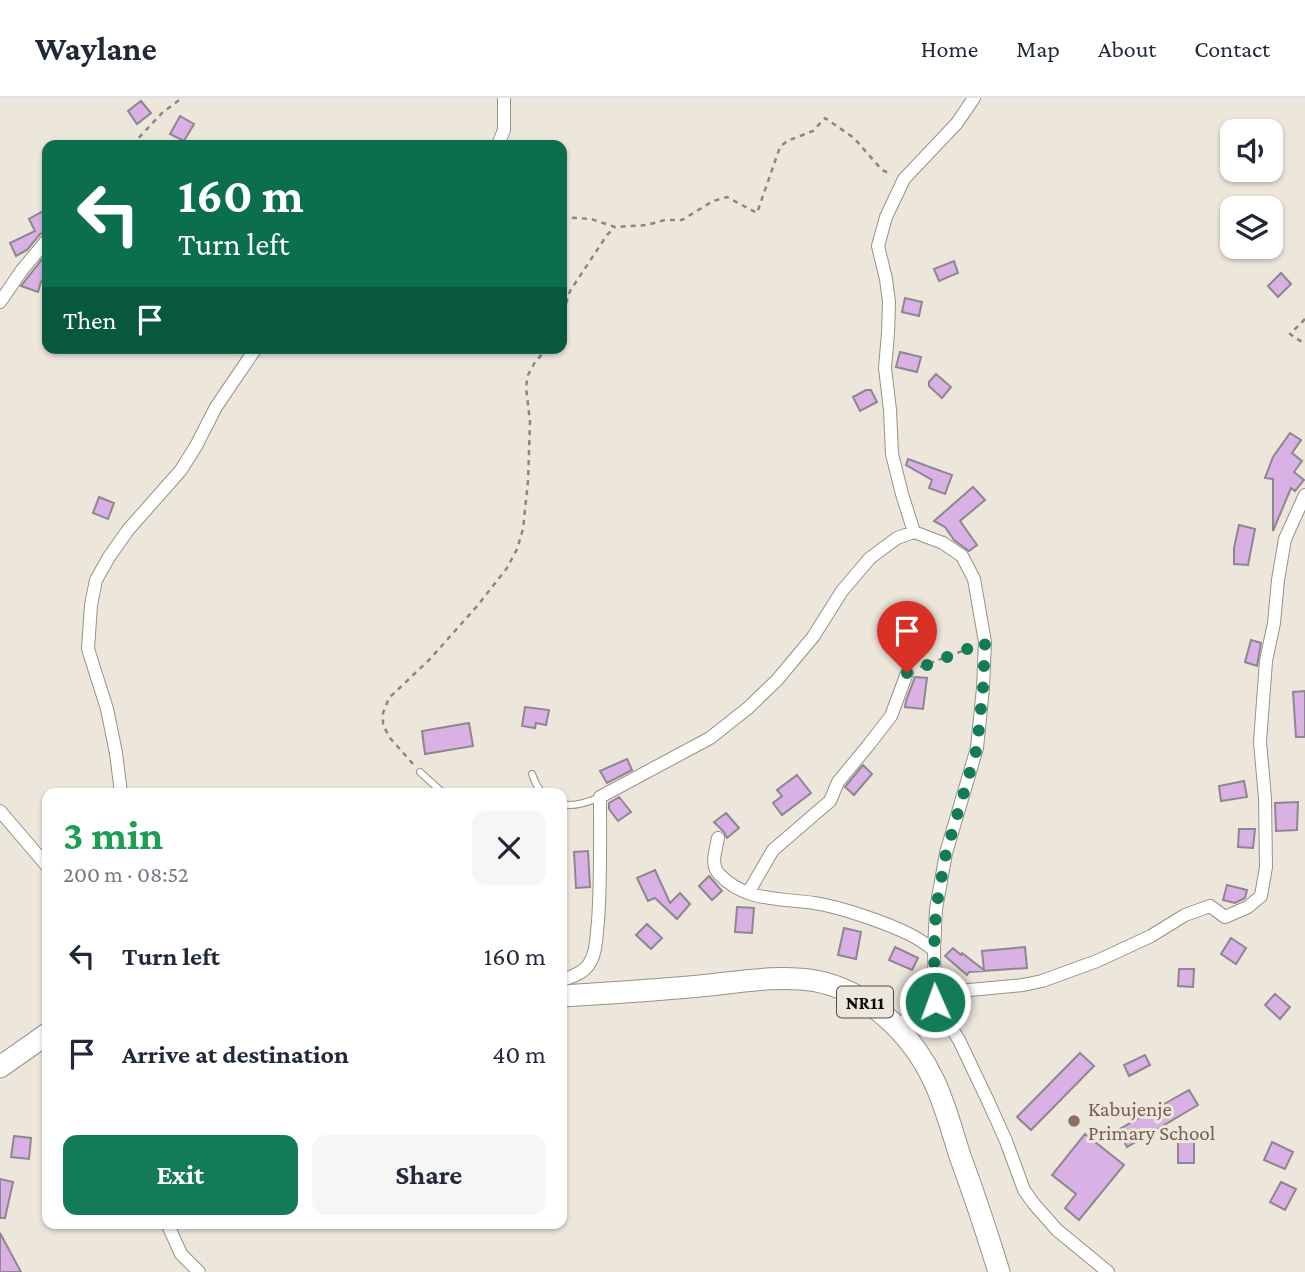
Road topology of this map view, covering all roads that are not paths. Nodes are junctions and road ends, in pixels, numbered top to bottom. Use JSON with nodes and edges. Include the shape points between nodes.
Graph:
{"nodes":[{"id":1,"x":504,"y":98,"type":"edge"},
{"id":2,"x":974,"y":98,"type":"edge"},
{"id":3,"x":500,"y":140,"type":"edge"},
{"id":4,"x":42,"y":246,"type":"edge"},
{"id":5,"x":0,"y":302,"type":"edge"},
{"id":6,"x":252,"y":354,"type":"edge"},
{"id":7,"x":1305,"y":495,"type":"edge"},
{"id":8,"x":914,"y":532,"type":"junction"},
{"id":9,"x":907,"y":673,"type":"road end"},
{"id":10,"x":420,"y":772,"type":"road end"},
{"id":11,"x":532,"y":774,"type":"dead end"},
{"id":12,"x":120,"y":788,"type":"edge"},
{"id":13,"x":438,"y":788,"type":"edge"},
{"id":14,"x":539,"y":788,"type":"edge"},
{"id":15,"x":600,"y":797,"type":"junction"},
{"id":16,"x":567,"y":806,"type":"edge"},
{"id":17,"x":0,"y":811,"type":"edge"},
{"id":18,"x":718,"y":838,"type":"dead end"},
{"id":19,"x":42,"y":860,"type":"edge"},
{"id":20,"x":748,"y":893,"type":"junction"},
{"id":21,"x":934,"y":950,"type":"junction"},
{"id":22,"x":567,"y":978,"type":"edge"},
{"id":23,"x":567,"y":996,"type":"edge"},
{"id":24,"x":935,"y":1002,"type":"junction"},
{"id":25,"x":897,"y":1026,"type":"junction"},
{"id":26,"x":42,"y":1038,"type":"edge"},
{"id":27,"x":1,"y":1068,"type":"edge"},
{"id":28,"x":170,"y":1229,"type":"edge"},
{"id":29,"x":199,"y":1272,"type":"edge"},
{"id":30,"x":999,"y":1272,"type":"edge"},
{"id":31,"x":1108,"y":1272,"type":"edge"}],
"edges":[{"from":1,"to":3,"type":"street"},
{"from":2,"to":8,"type":"street","via":[[904,179],[878,246],[889,302],[885,368],[892,454]]},
{"from":4,"to":5,"type":"street"},
{"from":6,"to":12,"type":"street","via":[[181,470],[128,530],[96,580],[88,649],[107,709]]},
{"from":7,"to":24,"type":"street","via":[[1285,539],[1266,661],[1261,742],[1266,867],[1261,896],[1225,917],[1210,906],[1185,915],[1097,961],[1042,981],[959,992]]},
{"from":8,"to":15,"type":"street","via":[[897,537],[870,558],[813,637],[748,708],[710,738]]},
{"from":8,"to":21,"type":"street","via":[[962,556],[974,579],[985,642],[977,748],[946,853]]},
{"from":9,"to":20,"type":"street","via":[[891,716],[838,782],[830,801],[773,850]]},
{"from":10,"to":13,"type":"lane"},
{"from":11,"to":14,"type":"lane"},
{"from":15,"to":16,"type":"lane"},
{"from":15,"to":22,"type":"street","via":[[596,946],[589,966]]},
{"from":17,"to":19,"type":"street"},
{"from":18,"to":20,"type":"street","via":[[713,862],[717,873]]},
{"from":20,"to":21,"type":"street","via":[[863,916]]},
{"from":21,"to":24,"type":"street"},
{"from":23,"to":25,"type":"highway","number":"NR11","via":[[754,979],[814,981],[836,986]]},
{"from":24,"to":25,"type":"street"},
{"from":24,"to":31,"type":"street","via":[[988,1101],[1024,1190],[1057,1230]]},
{"from":25,"to":30,"type":"highway","number":"NR11","via":[[934,1082]]},
{"from":26,"to":27,"type":"highway"},
{"from":28,"to":29,"type":"street","via":[[181,1254]]}]}
